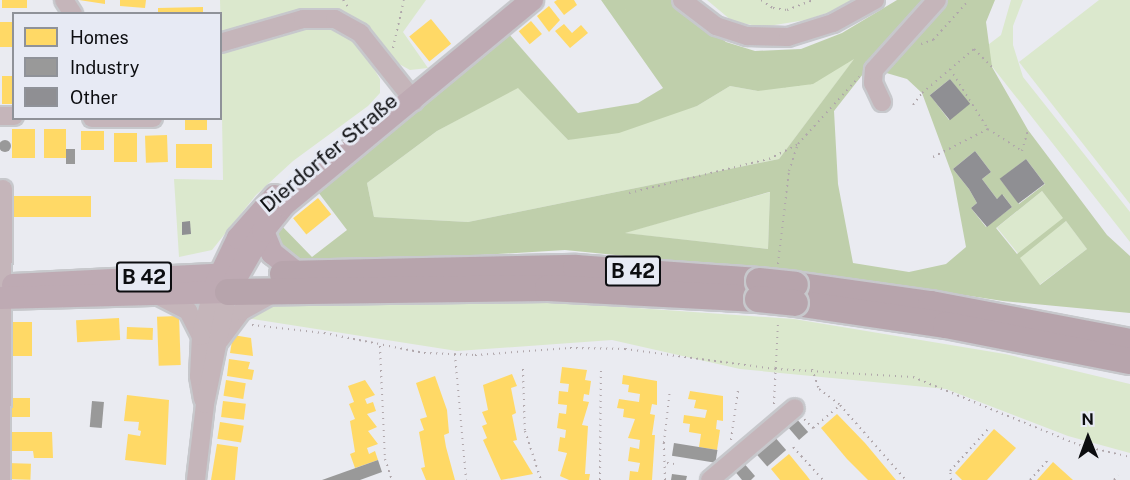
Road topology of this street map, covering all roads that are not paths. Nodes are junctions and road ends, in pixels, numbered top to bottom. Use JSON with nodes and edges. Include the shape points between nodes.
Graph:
{"nodes":[{"id":1,"x":532,"y":0,"type":"edge"},
{"id":2,"x":682,"y":0,"type":"edge"},
{"id":3,"x":875,"y":0,"type":"edge"},
{"id":4,"x":937,"y":0,"type":"edge"},
{"id":5,"x":222,"y":42,"type":"edge"},
{"id":6,"x":409,"y":95,"type":"junction"},
{"id":7,"x":882,"y":102,"type":"dead end"},
{"id":8,"x":2,"y":181,"type":"edge"},
{"id":9,"x":263,"y":231,"type":"junction"},
{"id":10,"x":297,"y":273,"type":"junction"},
{"id":11,"x":224,"y":283,"type":"junction"},
{"id":12,"x":758,"y":290,"type":"junction"},
{"id":13,"x":279,"y":291,"type":"junction"},
{"id":14,"x":1,"y":292,"type":"edge"},
{"id":15,"x":152,"y":294,"type":"junction"},
{"id":16,"x":789,"y":303,"type":"junction"},
{"id":17,"x":1015,"y":319,"type":"junction"},
{"id":18,"x":1130,"y":323,"type":"edge"},
{"id":19,"x":201,"y":336,"type":"junction"},
{"id":20,"x":1130,"y":342,"type":"edge"},
{"id":21,"x":215,"y":348,"type":"junction"},
{"id":22,"x":1130,"y":362,"type":"edge"},
{"id":23,"x":205,"y":404,"type":"junction"},
{"id":24,"x":795,"y":408,"type":"road end"},
{"id":25,"x":1,"y":480,"type":"edge"},
{"id":26,"x":196,"y":480,"type":"edge"},
{"id":27,"x":710,"y":480,"type":"edge"}],
"edges":[{"from":1,"to":6,"type":"main road","name":"Dierdorfer Straße"},
{"from":2,"to":3,"type":"street","via":[[716,26],[747,36],[789,37],[833,23]]},
{"from":4,"to":7,"type":"street","via":[[874,70],[873,83]]},
{"from":5,"to":6,"type":"street","via":[[303,19],[325,17],[355,28]]},
{"from":6,"to":9,"type":"main road","name":"Dierdorfer Straße","via":[[304,187]]},
{"from":6,"to":11,"type":"main road","name":"Dierdorfer Straße","via":[[262,208],[237,238]]},
{"from":8,"to":14,"type":"street"},
{"from":9,"to":10,"type":"main road","via":[[272,253]]},
{"from":9,"to":11,"type":"main road","name":"Dierdorfer Straße"},
{"from":10,"to":11,"type":"highway","number":"B 42"},
{"from":10,"to":12,"type":"highway","number":"B 42","via":[[576,268]]},
{"from":11,"to":13,"type":"highway","number":"B 42"},
{"from":11,"to":14,"type":"main road","number":"B 42"},
{"from":11,"to":15,"type":"main road","number":"B 42"},
{"from":11,"to":19,"type":"street","name":"Dierdorfer Straße"},
{"from":11,"to":21,"type":"street","name":"Dierdorfer Straße"},
{"from":12,"to":13,"type":"highway","number":"B 42"},
{"from":12,"to":16,"type":"highway","number":"B 42","bridge":true},
{"from":13,"to":21,"type":"street","via":[[236,316]]},
{"from":14,"to":15,"type":"main road","number":"B 42"},
{"from":14,"to":25,"type":"street"},
{"from":15,"to":19,"type":"street","via":[[188,311]]},
{"from":16,"to":17,"type":"highway","number":"B 42"},
{"from":16,"to":22,"type":"highway","number":"B 42","via":[[946,325]]},
{"from":17,"to":18,"type":"highway"},
{"from":17,"to":20,"type":"highway","number":"B 42"},
{"from":19,"to":23,"type":"street","name":"Dierdorfer Straße","via":[[199,376]]},
{"from":21,"to":23,"type":"street","name":"Dierdorfer Straße"},
{"from":23,"to":26,"type":"street","name":"Dierdorfer Straße"},
{"from":24,"to":27,"type":"street"}]}
